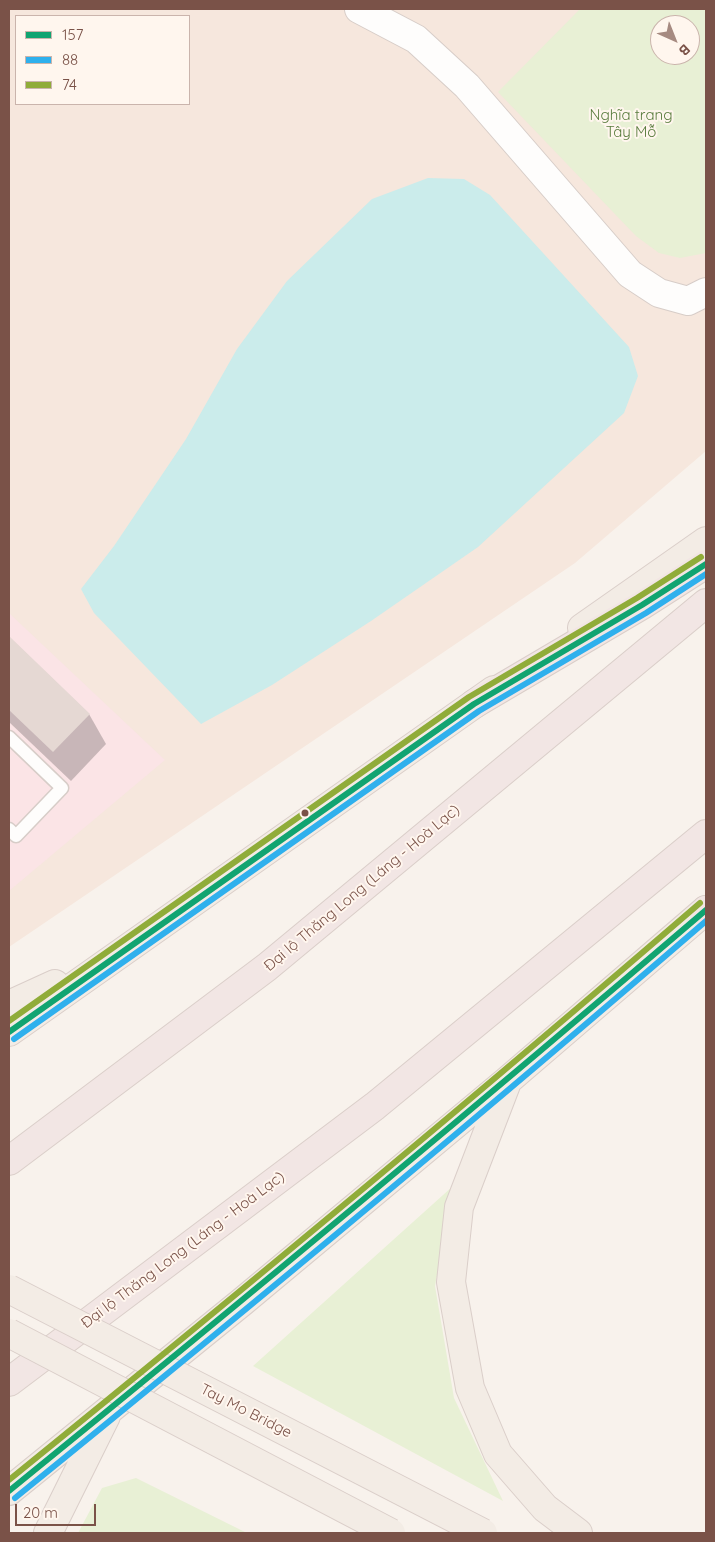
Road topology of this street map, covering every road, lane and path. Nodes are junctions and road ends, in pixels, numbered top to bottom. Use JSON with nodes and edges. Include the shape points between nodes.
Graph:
{"nodes":[{"id":1,"x":359,"y":9,"type":"edge"},
{"id":2,"x":706,"y":292,"type":"edge"},
{"id":3,"x":706,"y":540,"type":"edge"},
{"id":4,"x":706,"y":564,"type":"edge"},
{"id":5,"x":706,"y":603,"type":"edge"},
{"id":6,"x":474,"y":704,"type":"junction"},
{"id":7,"x":9,"y":737,"type":"edge"},
{"id":8,"x":9,"y":829,"type":"edge"},
{"id":9,"x":706,"y":834,"type":"edge"},
{"id":10,"x":706,"y":912,"type":"edge"},
{"id":11,"x":104,"y":963,"type":"junction"},
{"id":12,"x":9,"y":1005,"type":"edge"},
{"id":13,"x":9,"y":1032,"type":"edge"},
{"id":14,"x":507,"y":1081,"type":"junction"},
{"id":15,"x":9,"y":1161,"type":"edge"},
{"id":16,"x":9,"y":1289,"type":"edge"},
{"id":17,"x":9,"y":1333,"type":"edge"},
{"id":18,"x":9,"y":1382,"type":"edge"},
{"id":19,"x":110,"y":1408,"type":"junction"},
{"id":20,"x":9,"y":1491,"type":"edge"},
{"id":21,"x":48,"y":1533,"type":"edge"},
{"id":22,"x":391,"y":1533,"type":"edge"},
{"id":23,"x":483,"y":1533,"type":"edge"},
{"id":24,"x":578,"y":1533,"type":"edge"}],
"edges":[{"from":1,"to":2,"type":"street","via":[[416,39],[467,86],[630,274],[659,293],[688,301]]},
{"from":3,"to":6,"type":"main road"},
{"from":4,"to":6,"type":"highway"},
{"from":5,"to":15,"type":"highway","name":"Đại lộ Thăng Long (Láng - Hoà Lạc)","via":[[268,967]]},
{"from":6,"to":11,"type":"main road"},
{"from":7,"to":8,"type":"lane","via":[[62,788],[16,836]]},
{"from":9,"to":18,"type":"highway","name":"Đại lộ Thăng Long (Láng - Hoà Lạc)","via":[[375,1106]]},
{"from":10,"to":14,"type":"main road"},
{"from":11,"to":12,"type":"main road"},
{"from":11,"to":13,"type":"main road"},
{"from":14,"to":19,"type":"main road","via":[[250,1296]]},
{"from":14,"to":24,"type":"main road","via":[[459,1207],[451,1282],[470,1388],[498,1454],[545,1508]]},
{"from":16,"to":23,"type":"main road","name":"Tay Mo Bridge","bridge":true},
{"from":17,"to":22,"type":"main road","bridge":true},
{"from":19,"to":20,"type":"main road"},
{"from":19,"to":21,"type":"main road"}]}
